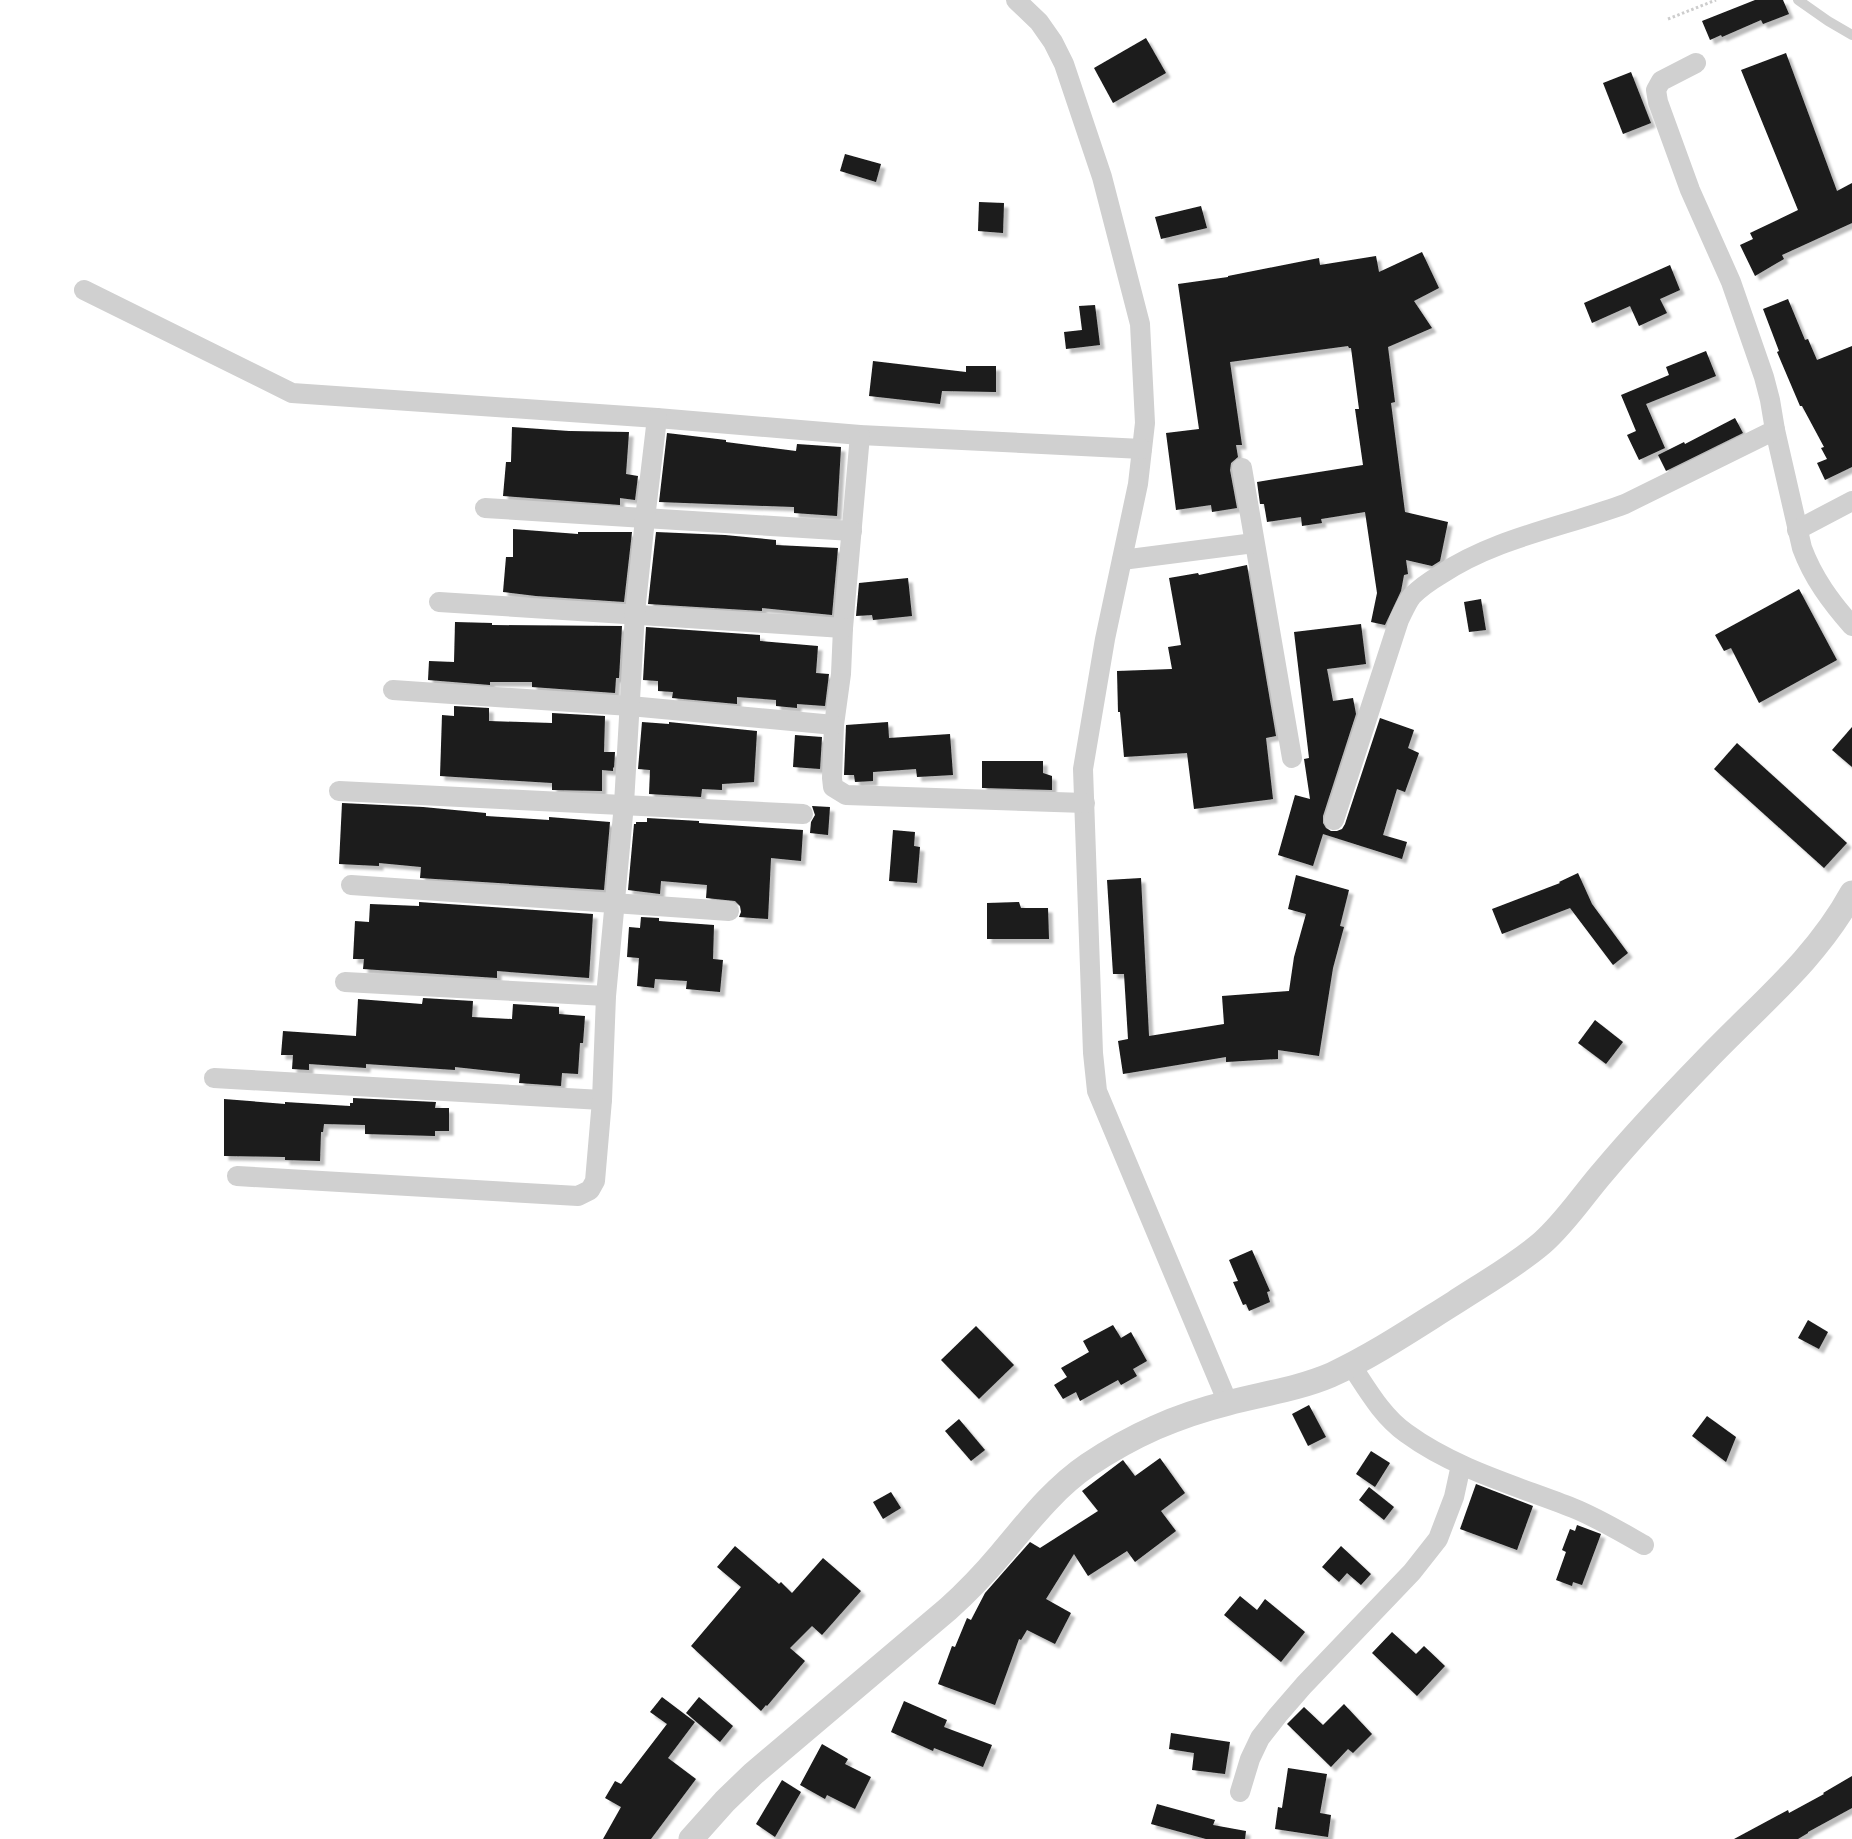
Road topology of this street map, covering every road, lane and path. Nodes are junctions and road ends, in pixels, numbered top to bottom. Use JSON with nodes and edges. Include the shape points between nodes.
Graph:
{"nodes":[{"id":1,"x":1016,"y":0,"type":"edge"},
{"id":2,"x":1716,"y":0,"type":"edge"},
{"id":3,"x":1798,"y":0,"type":"edge"},
{"id":4,"x":1668,"y":19,"type":"dead end"},
{"id":5,"x":1852,"y":34,"type":"edge"},
{"id":6,"x":1696,"y":63,"type":"dead end"},
{"id":7,"x":84,"y":290,"type":"dead end"},
{"id":8,"x":657,"y":418,"type":"junction"},
{"id":9,"x":1774,"y":430,"type":"junction"},
{"id":10,"x":860,"y":435,"type":"junction"},
{"id":11,"x":1142,"y":449,"type":"junction"},
{"id":12,"x":1242,"y":468,"type":"dead end"},
{"id":13,"x":1852,"y":501,"type":"edge"},
{"id":14,"x":485,"y":508,"type":"dead end"},
{"id":15,"x":644,"y":519,"type":"junction"},
{"id":16,"x":1797,"y":530,"type":"junction"},
{"id":17,"x":852,"y":531,"type":"junction"},
{"id":18,"x":1254,"y":543,"type":"junction"},
{"id":19,"x":1122,"y":560,"type":"junction"},
{"id":20,"x":439,"y":602,"type":"dead end"},
{"id":21,"x":636,"y":614,"type":"junction"},
{"id":22,"x":1852,"y":626,"type":"edge"},
{"id":23,"x":843,"y":628,"type":"junction"},
{"id":24,"x":393,"y":690,"type":"dead end"},
{"id":25,"x":630,"y":706,"type":"junction"},
{"id":26,"x":834,"y":726,"type":"junction"},
{"id":27,"x":1292,"y":758,"type":"dead end"},
{"id":28,"x":340,"y":791,"type":"dead end"},
{"id":29,"x":1084,"y":803,"type":"junction"},
{"id":30,"x":624,"y":804,"type":"junction"},
{"id":31,"x":803,"y":814,"type":"dead end"},
{"id":32,"x":1334,"y":820,"type":"dead end"},
{"id":33,"x":351,"y":885,"type":"dead end"},
{"id":34,"x":1852,"y":893,"type":"edge"},
{"id":35,"x":615,"y":903,"type":"junction"},
{"id":36,"x":729,"y":910,"type":"dead end"},
{"id":37,"x":345,"y":982,"type":"dead end"},
{"id":38,"x":606,"y":996,"type":"junction"},
{"id":39,"x":214,"y":1078,"type":"dead end"},
{"id":40,"x":602,"y":1100,"type":"junction"},
{"id":41,"x":237,"y":1176,"type":"dead end"},
{"id":42,"x":1351,"y":1365,"type":"junction"},
{"id":43,"x":1228,"y":1402,"type":"junction"},
{"id":44,"x":1461,"y":1465,"type":"junction"},
{"id":45,"x":1644,"y":1545,"type":"dead end"},
{"id":46,"x":1240,"y":1792,"type":"dead end"},
{"id":47,"x":691,"y":1839,"type":"edge"}],
"edges":[{"from":1,"to":11,"type":"street","via":[[1039,22],[1064,64],[1102,177],[1140,324],[1145,423]]},
{"from":2,"to":4,"type":"path"},
{"from":3,"to":5,"type":"lane"},
{"from":6,"to":9,"type":"street","via":[[1661,81],[1656,90],[1658,102],[1690,190],[1731,282],[1764,377]]},
{"from":7,"to":8,"type":"street","via":[[292,393]]},
{"from":8,"to":10,"type":"street"},
{"from":8,"to":15,"type":"street"},
{"from":9,"to":16,"type":"street"},
{"from":9,"to":32,"type":"street","via":[[1625,504],[1496,546],[1424,585],[1411,597],[1399,620]]},
{"from":10,"to":11,"type":"street"},
{"from":10,"to":17,"type":"street"},
{"from":11,"to":19,"type":"street"},
{"from":12,"to":18,"type":"street"},
{"from":13,"to":16,"type":"street"},
{"from":14,"to":15,"type":"street"},
{"from":15,"to":17,"type":"street"},
{"from":15,"to":21,"type":"street"},
{"from":16,"to":22,"type":"street","via":[[1809,566],[1831,602]]},
{"from":17,"to":23,"type":"street"},
{"from":18,"to":19,"type":"street"},
{"from":18,"to":27,"type":"street"},
{"from":19,"to":29,"type":"street","via":[[1087,739],[1083,769]]},
{"from":20,"to":21,"type":"street"},
{"from":21,"to":23,"type":"street"},
{"from":21,"to":25,"type":"street"},
{"from":23,"to":26,"type":"street"},
{"from":24,"to":25,"type":"street"},
{"from":25,"to":26,"type":"street"},
{"from":25,"to":30,"type":"street"},
{"from":26,"to":29,"type":"street","via":[[832,782],[838,791],[846,795]]},
{"from":28,"to":30,"type":"street"},
{"from":29,"to":43,"type":"street","via":[[1093,1053],[1098,1091]]},
{"from":30,"to":31,"type":"street"},
{"from":30,"to":35,"type":"street"},
{"from":33,"to":35,"type":"street"},
{"from":34,"to":42,"type":"street","via":[[1803,963],[1642,1126],[1565,1220],[1541,1243],[1477,1288]]},
{"from":35,"to":36,"type":"street"},
{"from":35,"to":38,"type":"street"},
{"from":37,"to":38,"type":"street"},
{"from":38,"to":40,"type":"street"},
{"from":39,"to":40,"type":"street"},
{"from":40,"to":41,"type":"street","via":[[595,1181],[590,1190],[578,1196]]},
{"from":42,"to":43,"type":"street","via":[[1303,1384]]},
{"from":42,"to":44,"type":"street","via":[[1384,1413],[1405,1432]]},
{"from":43,"to":47,"type":"street","via":[[1136,1435],[1068,1480],[948,1610],[754,1774]]},
{"from":44,"to":45,"type":"street","via":[[1598,1519]]},
{"from":44,"to":46,"type":"street","via":[[1454,1497],[1438,1539],[1412,1572],[1304,1685],[1260,1738]]}]}
